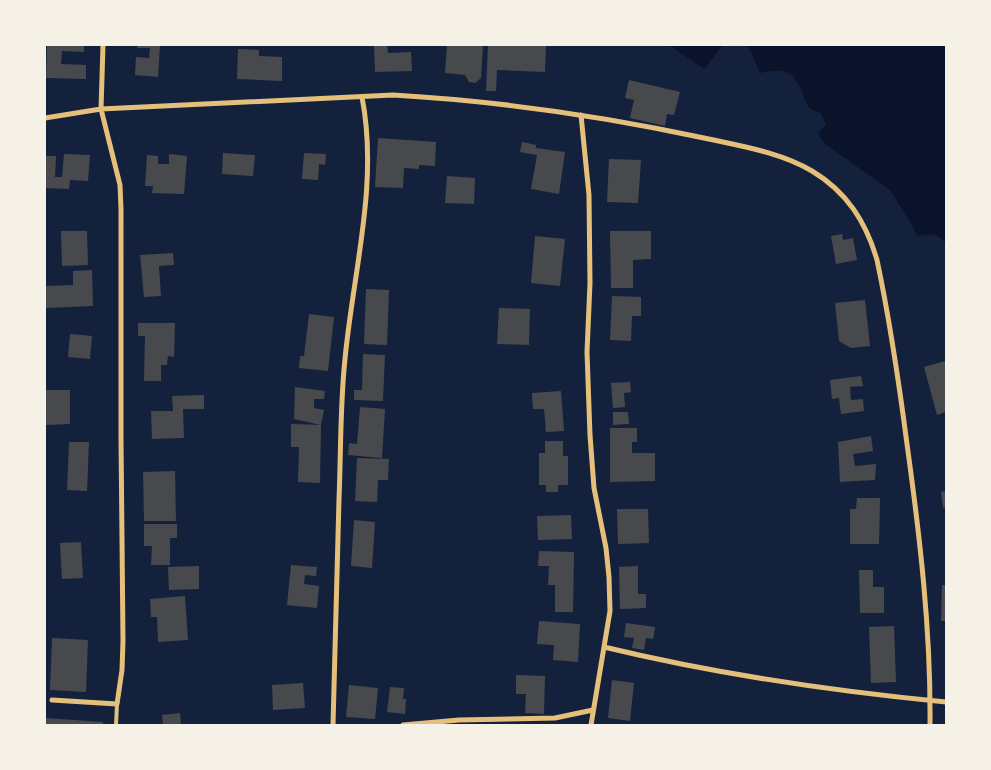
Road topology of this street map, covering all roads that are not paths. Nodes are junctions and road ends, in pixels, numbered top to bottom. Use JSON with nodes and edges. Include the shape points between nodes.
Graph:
{"nodes":[{"id":1,"x":103,"y":45,"type":"edge"},
{"id":2,"x":362,"y":97,"type":"junction"},
{"id":3,"x":101,"y":109,"type":"junction"},
{"id":4,"x":581,"y":114,"type":"junction"},
{"id":5,"x":45,"y":118,"type":"edge"},
{"id":6,"x":604,"y":646,"type":"junction"},
{"id":7,"x":52,"y":700,"type":"joint"},
{"id":8,"x":45,"y":701,"type":"edge"},
{"id":9,"x":930,"y":701,"type":"junction"},
{"id":10,"x":946,"y":702,"type":"edge"},
{"id":11,"x":117,"y":704,"type":"junction"},
{"id":12,"x":593,"y":710,"type":"junction"},
{"id":13,"x":116,"y":725,"type":"edge"},
{"id":14,"x":333,"y":725,"type":"edge"},
{"id":15,"x":403,"y":725,"type":"edge"},
{"id":16,"x":591,"y":725,"type":"edge"},
{"id":17,"x":930,"y":725,"type":"edge"}],
"edges":[{"from":1,"to":3,"type":"street"},
{"from":2,"to":3,"type":"street"},
{"from":2,"to":4,"type":"street","via":[[429,97]]},
{"from":2,"to":14,"type":"street","via":[[366,117],[366,179],[342,390]]},
{"from":3,"to":5,"type":"street"},
{"from":3,"to":11,"type":"street","via":[[116,163],[121,210],[123,641]]},
{"from":4,"to":6,"type":"street","via":[[589,195],[587,352],[592,466],[609,577],[610,611]]},
{"from":4,"to":9,"type":"street","via":[[682,133],[782,157],[813,171],[838,190],[858,214],[872,243],[882,284],[916,506],[927,621]]},
{"from":6,"to":9,"type":"street","via":[[714,672]]},
{"from":6,"to":12,"type":"street"},
{"from":7,"to":8,"type":"lane"},
{"from":7,"to":11,"type":"street"},
{"from":9,"to":10,"type":"street"},
{"from":9,"to":17,"type":"street"},
{"from":11,"to":13,"type":"lane"},
{"from":12,"to":15,"type":"street","via":[[554,718]]},
{"from":12,"to":16,"type":"street"}]}
